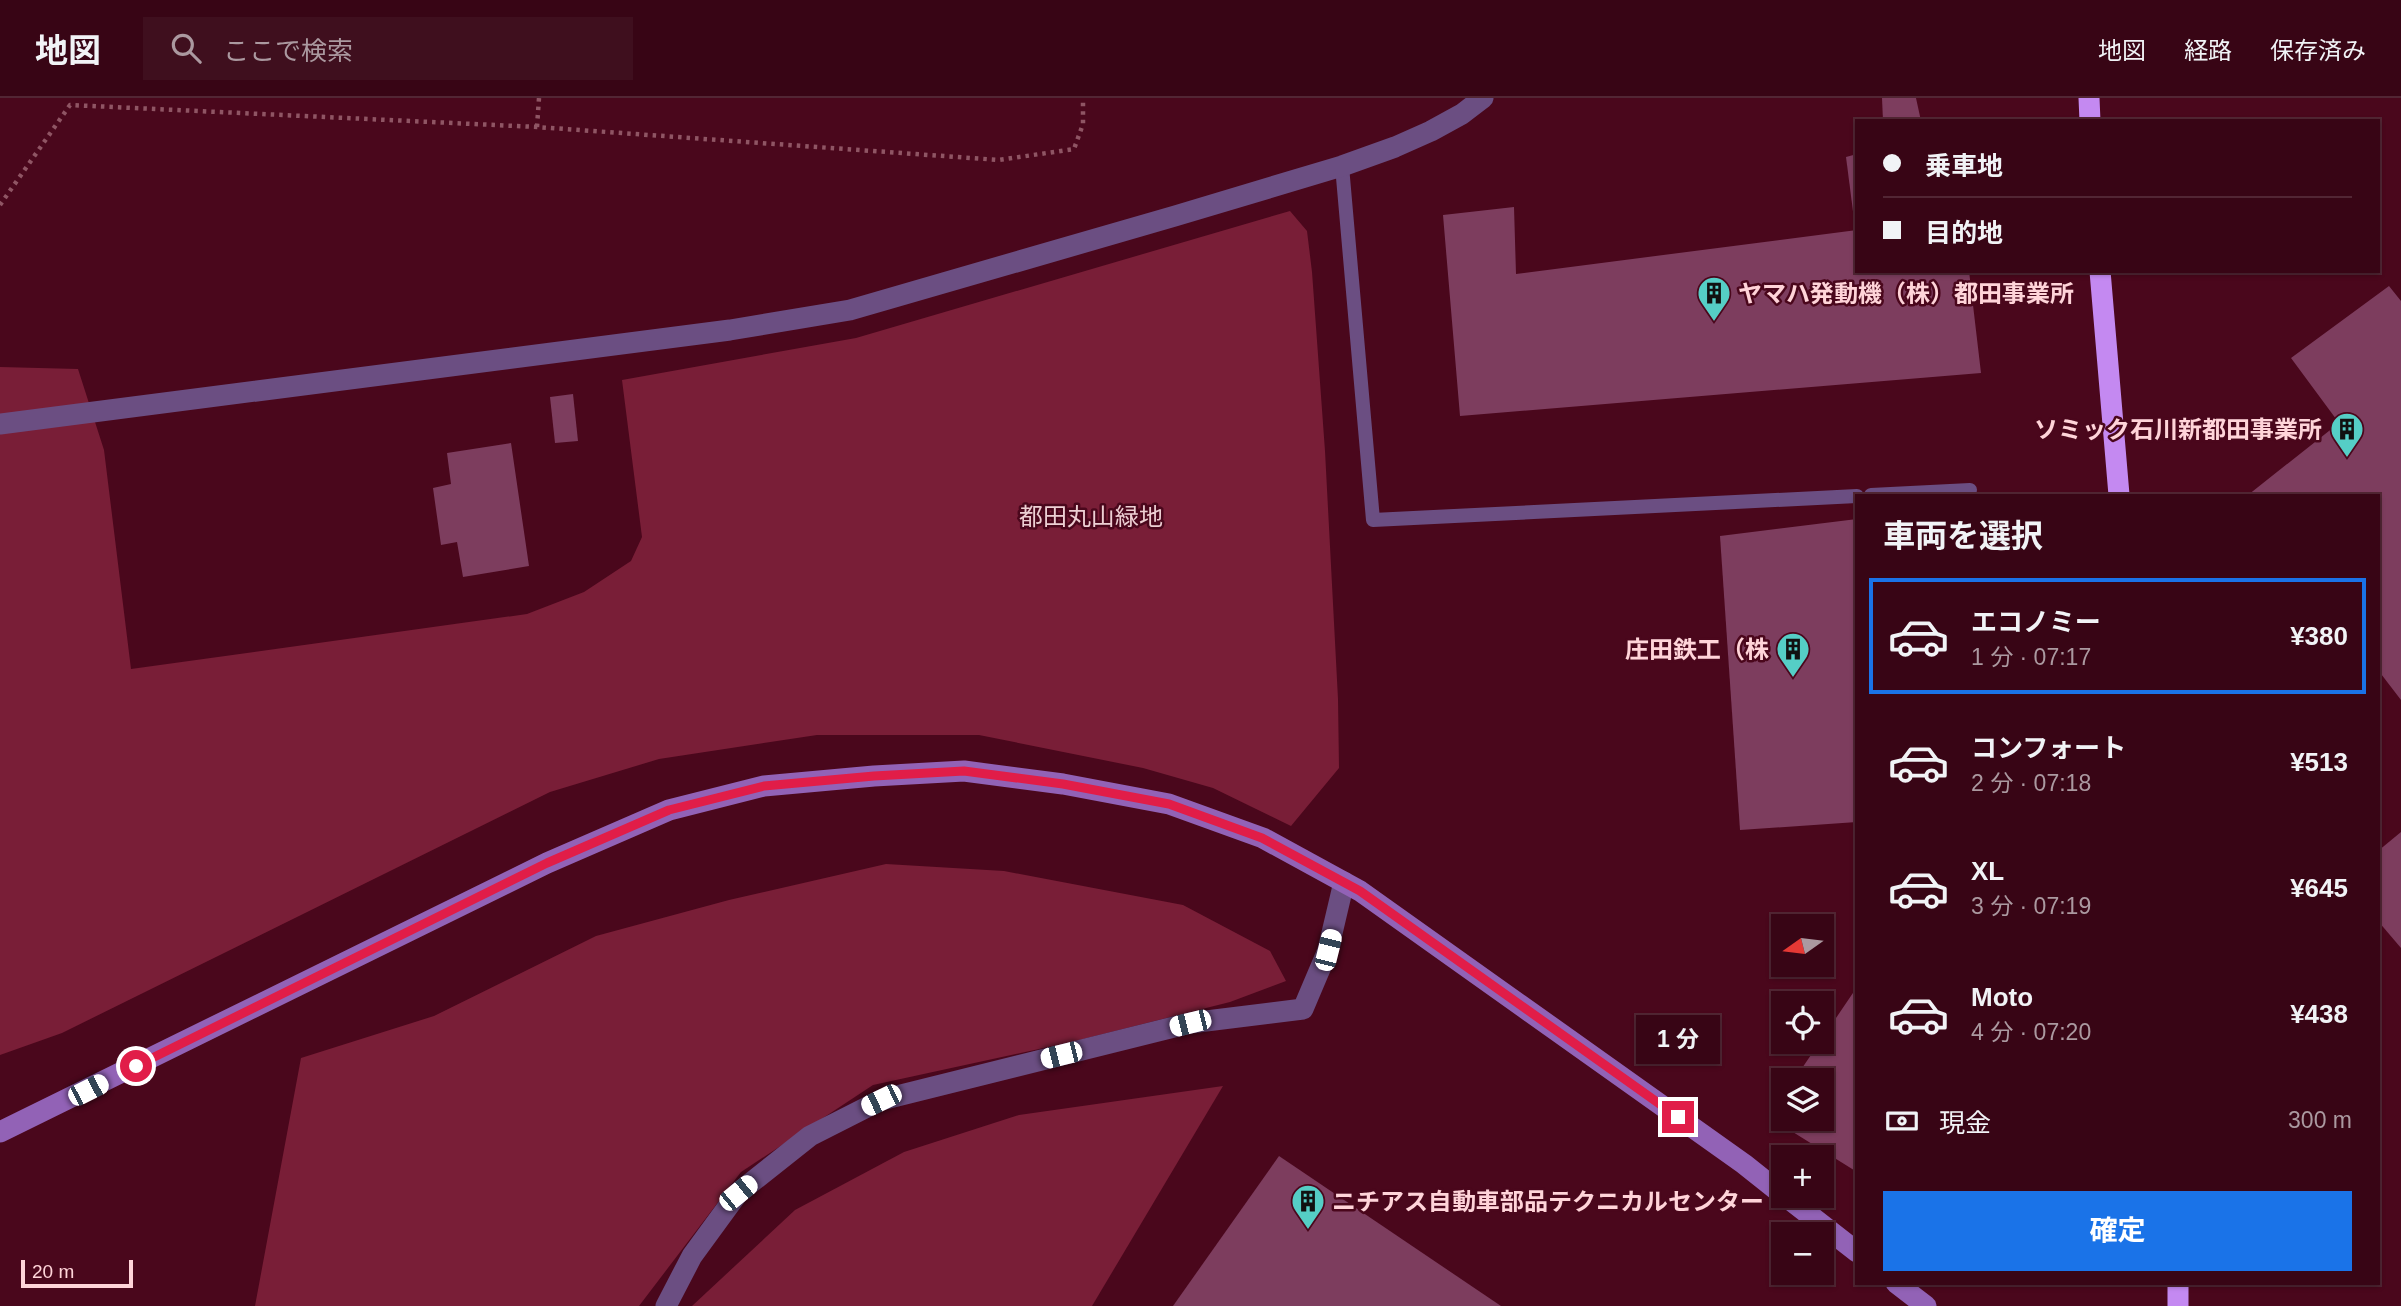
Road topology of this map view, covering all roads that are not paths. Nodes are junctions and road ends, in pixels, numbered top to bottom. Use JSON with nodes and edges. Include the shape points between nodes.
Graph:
{"nodes":[{"id":1,"x":1483,"y":98,"type":"edge"},
{"id":2,"x":2089,"y":98,"type":"edge"},
{"id":3,"x":2090,"y":119,"type":"edge"},
{"id":4,"x":1342,"y":166,"type":"junction"},
{"id":5,"x":2100,"y":273,"type":"edge"},
{"id":6,"x":0,"y":424,"type":"edge"},
{"id":7,"x":1970,"y":490,"type":"dead end"},
{"id":8,"x":1891,"y":494,"type":"edge"},
{"id":9,"x":2119,"y":494,"type":"edge"},
{"id":10,"x":1855,"y":496,"type":"edge"},
{"id":11,"x":1344,"y":882,"type":"junction"},
{"id":12,"x":0,"y":1132,"type":"edge"},
{"id":13,"x":1771,"y":1185,"type":"edge"},
{"id":14,"x":1801,"y":1208,"type":"edge"},
{"id":15,"x":1855,"y":1250,"type":"edge"},
{"id":16,"x":1899,"y":1285,"type":"edge"},
{"id":17,"x":2178,"y":1285,"type":"edge"},
{"id":18,"x":666,"y":1306,"type":"edge"},
{"id":19,"x":1926,"y":1306,"type":"edge"},
{"id":20,"x":2178,"y":1306,"type":"edge"}],
"edges":[{"from":1,"to":4,"type":"street","via":[[1431,131]]},
{"from":2,"to":3,"type":"highway"},
{"from":4,"to":6,"type":"street","via":[[850,310],[730,330]]},
{"from":4,"to":10,"type":"lane","via":[[1373,520]]},
{"from":5,"to":9,"type":"highway"},
{"from":7,"to":8,"type":"lane"},
{"from":11,"to":12,"type":"street","via":[[1262,838],[1169,804],[1063,784],[964,771],[764,786],[669,810],[547,863]]},
{"from":11,"to":13,"type":"street"},
{"from":11,"to":18,"type":"street","via":[[1328,950],[1303,1009],[1190,1023],[881,1100],[810,1136],[738,1193],[692,1256]]},
{"from":14,"to":15,"type":"street"},
{"from":16,"to":19,"type":"street"},
{"from":17,"to":20,"type":"highway"}]}
